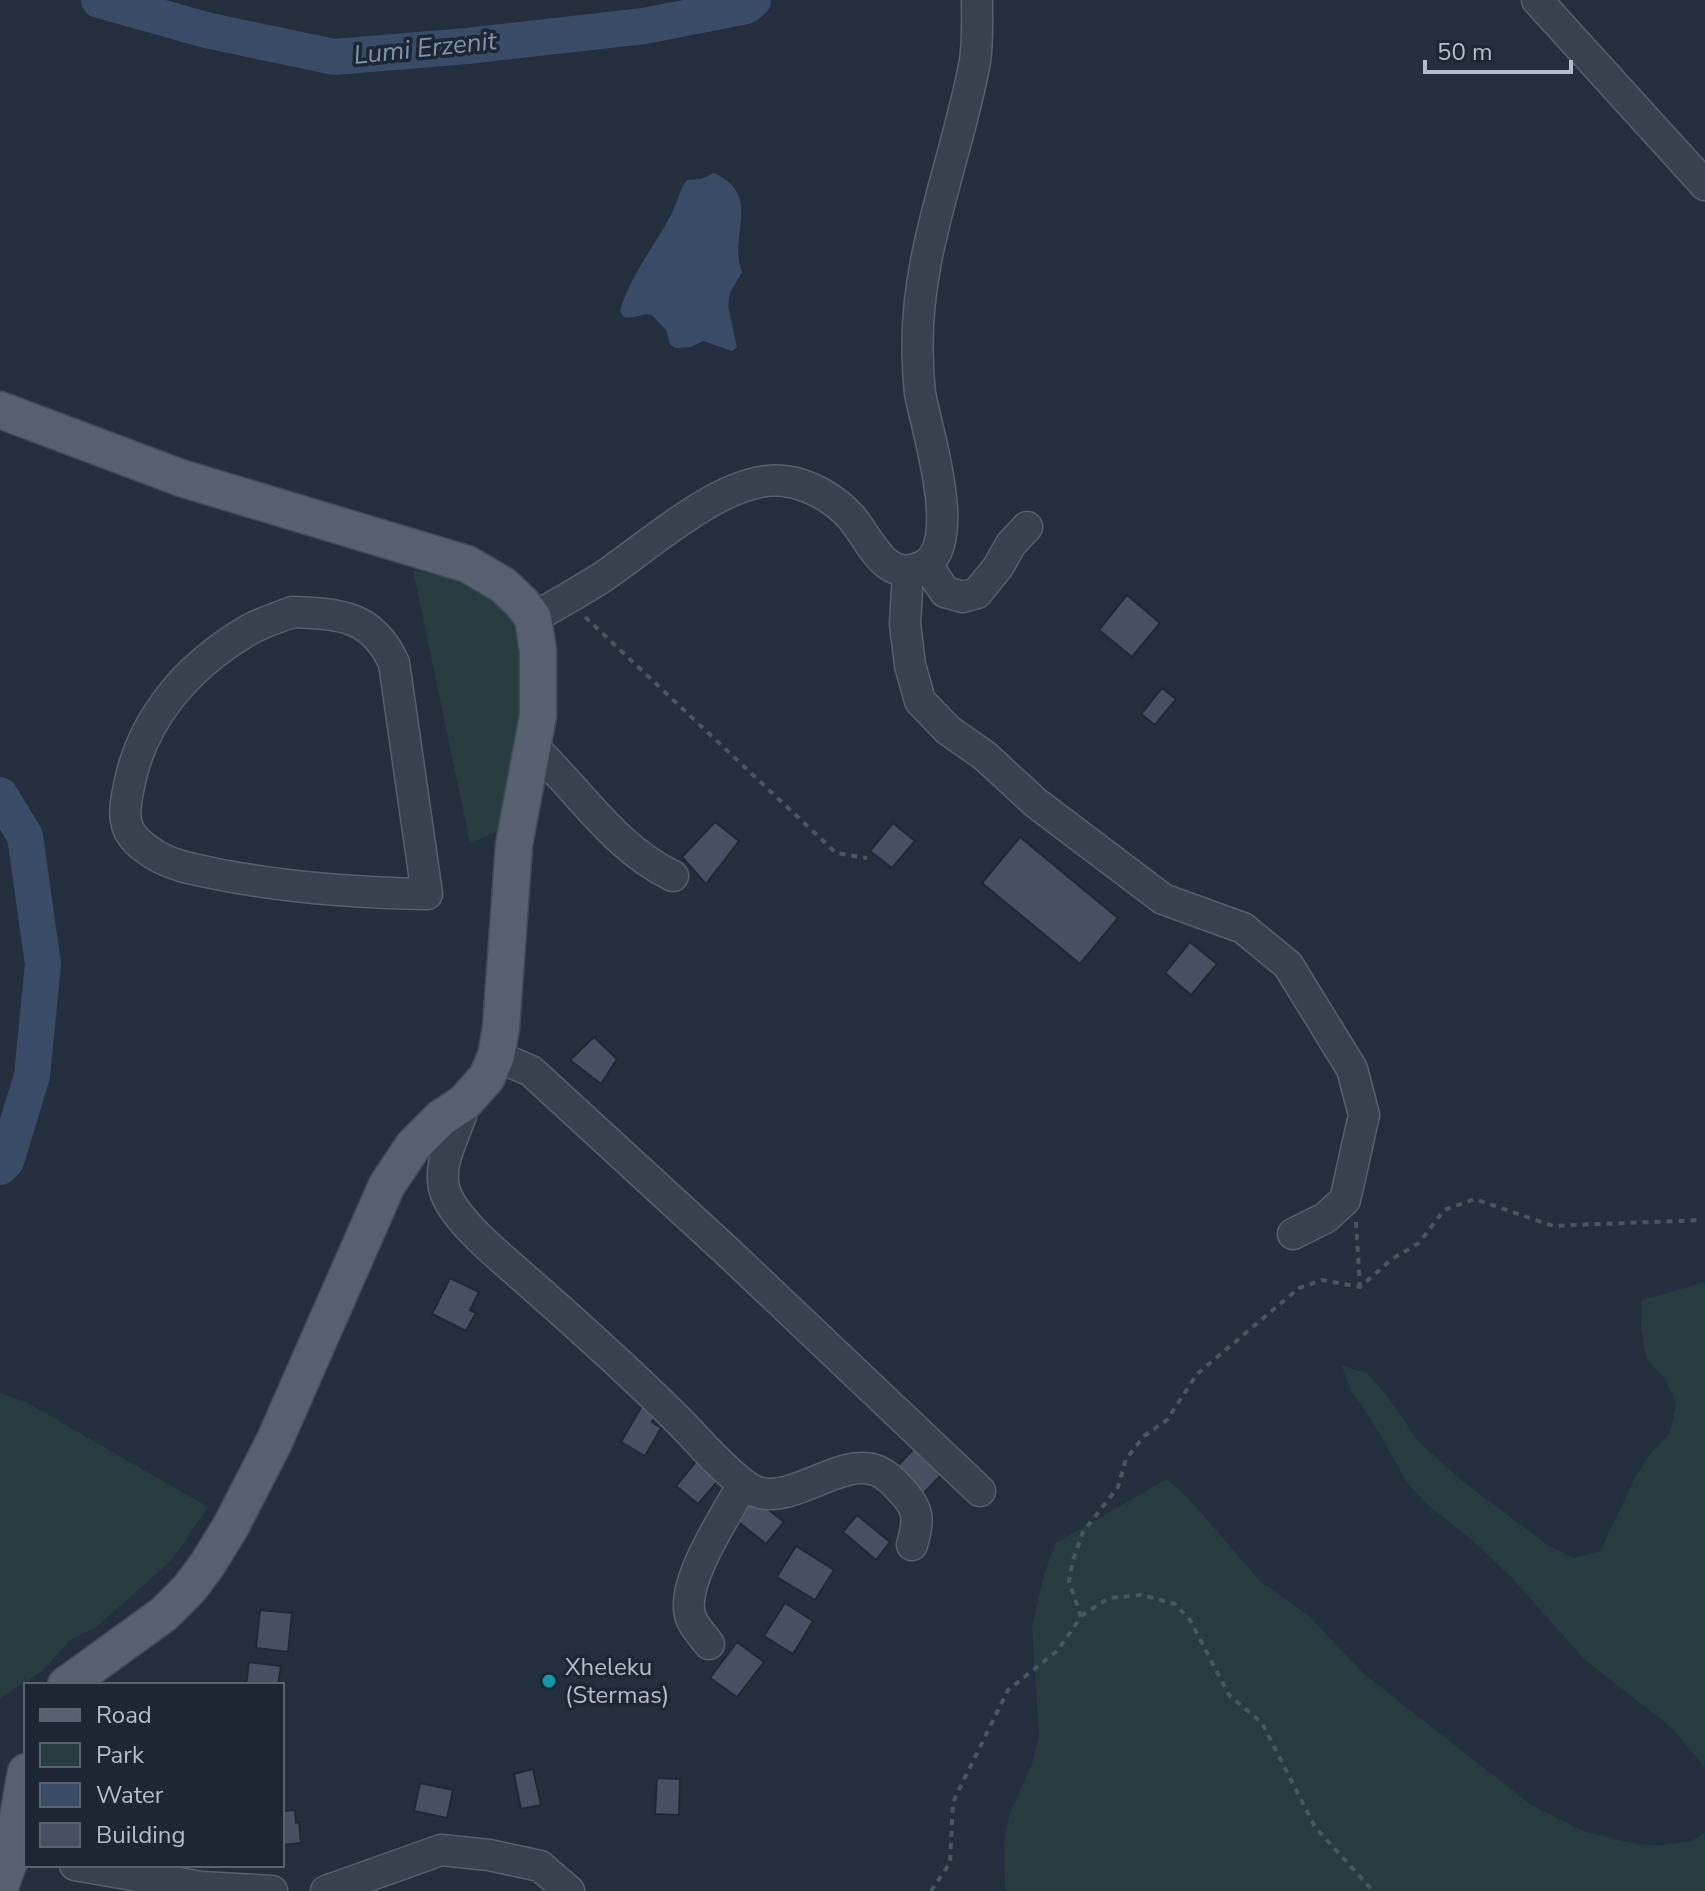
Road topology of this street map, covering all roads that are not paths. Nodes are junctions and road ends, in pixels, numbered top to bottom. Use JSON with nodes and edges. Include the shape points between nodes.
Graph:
{"nodes":[{"id":1,"x":977,"y":0,"type":"edge"},
{"id":2,"x":1537,"y":0,"type":"edge"},
{"id":3,"x":1705,"y":185,"type":"edge"},
{"id":4,"x":0,"y":410,"type":"edge"},
{"id":5,"x":1027,"y":527,"type":"dead end"},
{"id":6,"x":918,"y":568,"type":"junction"},
{"id":7,"x":533,"y":618,"type":"junction"},
{"id":8,"x":531,"y":745,"type":"junction"},
{"id":9,"x":673,"y":876,"type":"dead end"},
{"id":10,"x":427,"y":894,"type":"joint"},
{"id":11,"x":496,"y":1056,"type":"junction"},
{"id":12,"x":465,"y":1102,"type":"junction"},
{"id":13,"x":1293,"y":1234,"type":"dead end"},
{"id":14,"x":743,"y":1484,"type":"junction"},
{"id":15,"x":980,"y":1491,"type":"dead end"},
{"id":16,"x":912,"y":1545,"type":"dead end"},
{"id":17,"x":709,"y":1644,"type":"dead end"},
{"id":18,"x":69,"y":1683,"type":"edge"},
{"id":19,"x":24,"y":1786,"type":"edge"},
{"id":20,"x":12,"y":1867,"type":"edge"},
{"id":21,"x":86,"y":1867,"type":"edge"},
{"id":22,"x":272,"y":1891,"type":"edge"},
{"id":23,"x":326,"y":1891,"type":"edge"},
{"id":24,"x":569,"y":1891,"type":"edge"}],
"edges":[{"from":1,"to":6,"type":"street","via":[[976,57],[920,294],[921,394],[943,528],[937,548]]},
{"from":2,"to":3,"type":"street"},
{"from":4,"to":7,"type":"main road","via":[[181,478],[467,564],[503,585]]},
{"from":5,"to":6,"type":"street","via":[[977,593],[963,597],[945,592]]},
{"from":6,"to":7,"type":"street","via":[[895,570],[834,501],[810,487],[783,480],[751,483],[723,494]]},
{"from":6,"to":13,"type":"street","via":[[905,624],[920,701],[1036,803],[1163,899],[1243,928],[1288,965],[1352,1069],[1364,1115],[1345,1200],[1325,1218]]},
{"from":7,"to":8,"type":"main road","via":[[540,685]]},
{"from":8,"to":9,"type":"street","via":[[583,803],[653,866]]},
{"from":8,"to":11,"type":"main road","via":[[514,845]]},
{"from":10,"to":10,"type":"street","via":[[286,887],[188,868],[158,857],[131,837],[125,820],[131,772],[146,731],[168,696],[248,630],[292,612],[335,614],[368,629],[384,642],[394,663]]},
{"from":11,"to":12,"type":"main road","via":[[487,1077]]},
{"from":11,"to":15,"type":"street","via":[[531,1071]]},
{"from":12,"to":14,"type":"street","via":[[444,1174],[452,1208]]},
{"from":12,"to":18,"type":"main road","via":[[413,1146],[387,1185],[274,1442],[207,1565],[164,1614]]},
{"from":14,"to":16,"type":"street","via":[[761,1493],[783,1492],[860,1467],[878,1471],[914,1504],[918,1524]]},
{"from":14,"to":17,"type":"street","via":[[697,1570],[689,1597],[691,1618]]},
{"from":19,"to":20,"type":"main road"},
{"from":21,"to":22,"type":"street","via":[[201,1887]]},
{"from":23,"to":24,"type":"street","via":[[441,1850],[540,1866]]}]}
